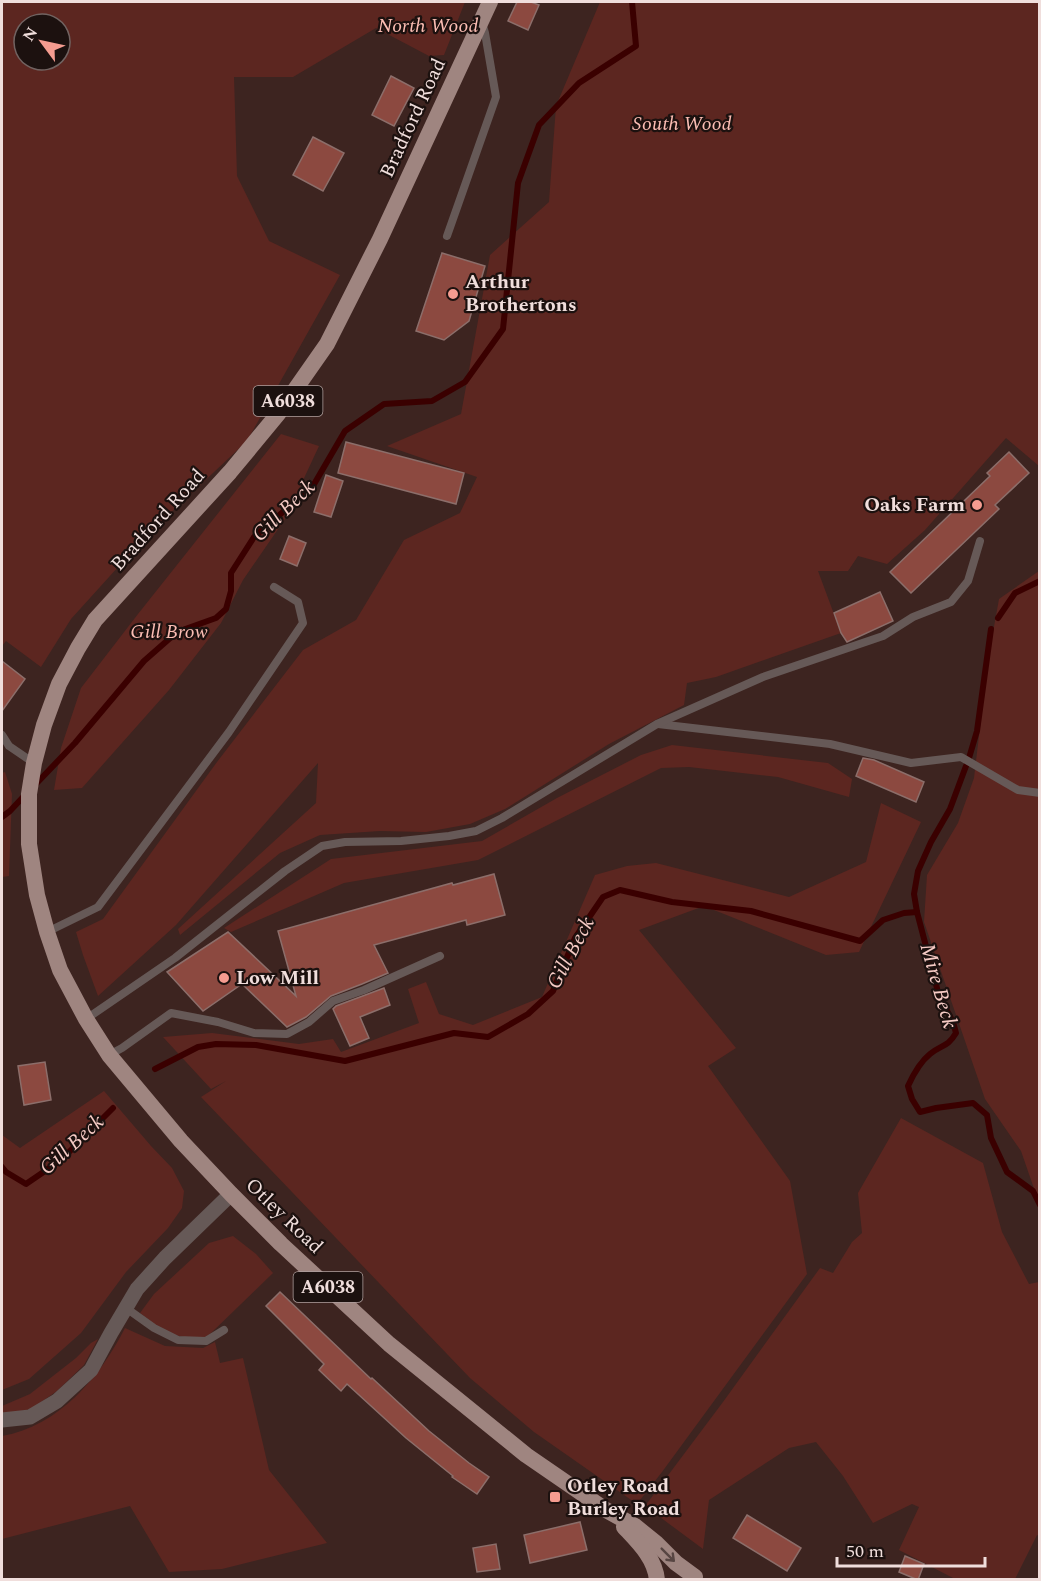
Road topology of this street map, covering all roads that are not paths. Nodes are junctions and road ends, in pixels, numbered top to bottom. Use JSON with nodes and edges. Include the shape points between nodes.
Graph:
{"nodes":[{"id":1,"x":490,"y":2,"type":"edge"},
{"id":2,"x":481,"y":22,"type":"junction"},
{"id":3,"x":447,"y":236,"type":"dead end"},
{"id":4,"x":980,"y":541,"type":"dead end"},
{"id":5,"x":274,"y":587,"type":"dead end"},
{"id":6,"x":657,"y":724,"type":"junction"},
{"id":7,"x":2,"y":735,"type":"edge"},
{"id":8,"x":34,"y":763,"type":"junction"},
{"id":9,"x":1040,"y":793,"type":"edge"},
{"id":10,"x":47,"y":932,"type":"junction"},
{"id":11,"x":440,"y":956,"type":"dead end"},
{"id":12,"x":86,"y":1019,"type":"junction"},
{"id":13,"x":109,"y":1056,"type":"junction"},
{"id":14,"x":135,"y":1087,"type":"joint"},
{"id":15,"x":231,"y":1194,"type":"junction"},
{"id":16,"x":126,"y":1308,"type":"junction"},
{"id":17,"x":224,"y":1330,"type":"dead end"},
{"id":18,"x":2,"y":1420,"type":"edge"},
{"id":19,"x":606,"y":1510,"type":"junction"},
{"id":20,"x":699,"y":1578,"type":"edge"},
{"id":21,"x":657,"y":1580,"type":"edge"},
{"id":22,"x":671,"y":1580,"type":"edge"}],
"edges":[{"from":1,"to":2,"type":"main road","name":"Bradford Road","number":"A6038"},
{"from":2,"to":3,"type":"lane","via":[[496,97]]},
{"from":2,"to":8,"type":"main road","name":"Bradford Road","number":"A6038","via":[[327,344],[251,447],[95,620],[59,684]]},
{"from":4,"to":6,"type":"lane","via":[[968,581],[951,602],[913,616],[883,636],[763,676]]},
{"from":5,"to":10,"type":"lane","via":[[298,602],[303,623],[229,732],[98,907]]},
{"from":6,"to":9,"type":"lane","via":[[830,744],[911,763],[960,757],[1018,790]]},
{"from":6,"to":12,"type":"lane","via":[[476,831],[322,846],[175,958]]},
{"from":7,"to":8,"type":"lane","via":[[9,746]]},
{"from":8,"to":10,"type":"main road","name":"Bradford Road","number":"A6038","via":[[29,794],[31,854]]},
{"from":10,"to":12,"type":"main road","name":"Bradford Road","number":"A6038","via":[[60,970]]},
{"from":11,"to":13,"type":"lane","via":[[333,1000],[309,1022],[287,1034],[254,1034],[171,1013]]},
{"from":12,"to":13,"type":"main road","name":"Bradford Road","number":"A6038"},
{"from":13,"to":14,"type":"main road","name":"Bradford Road","number":"A6038"},
{"from":14,"to":15,"type":"main road","name":"Otley Road","number":"A6038"},
{"from":15,"to":16,"type":"street","via":[[165,1258],[137,1289]]},
{"from":15,"to":19,"type":"main road","name":"Otley Road","number":"A6038","via":[[390,1344],[526,1455]]},
{"from":16,"to":17,"type":"lane","via":[[178,1340],[206,1341]]},
{"from":16,"to":18,"type":"street","via":[[91,1370],[57,1401],[30,1417]]},
{"from":19,"to":20,"type":"main road","number":"A6038","one_way":true,"via":[[644,1532],[676,1563]]},
{"from":19,"to":21,"type":"main road","number":"A6038","via":[[649,1556]]},
{"from":20,"to":22,"type":"main road","via":[[682,1575]]}]}
